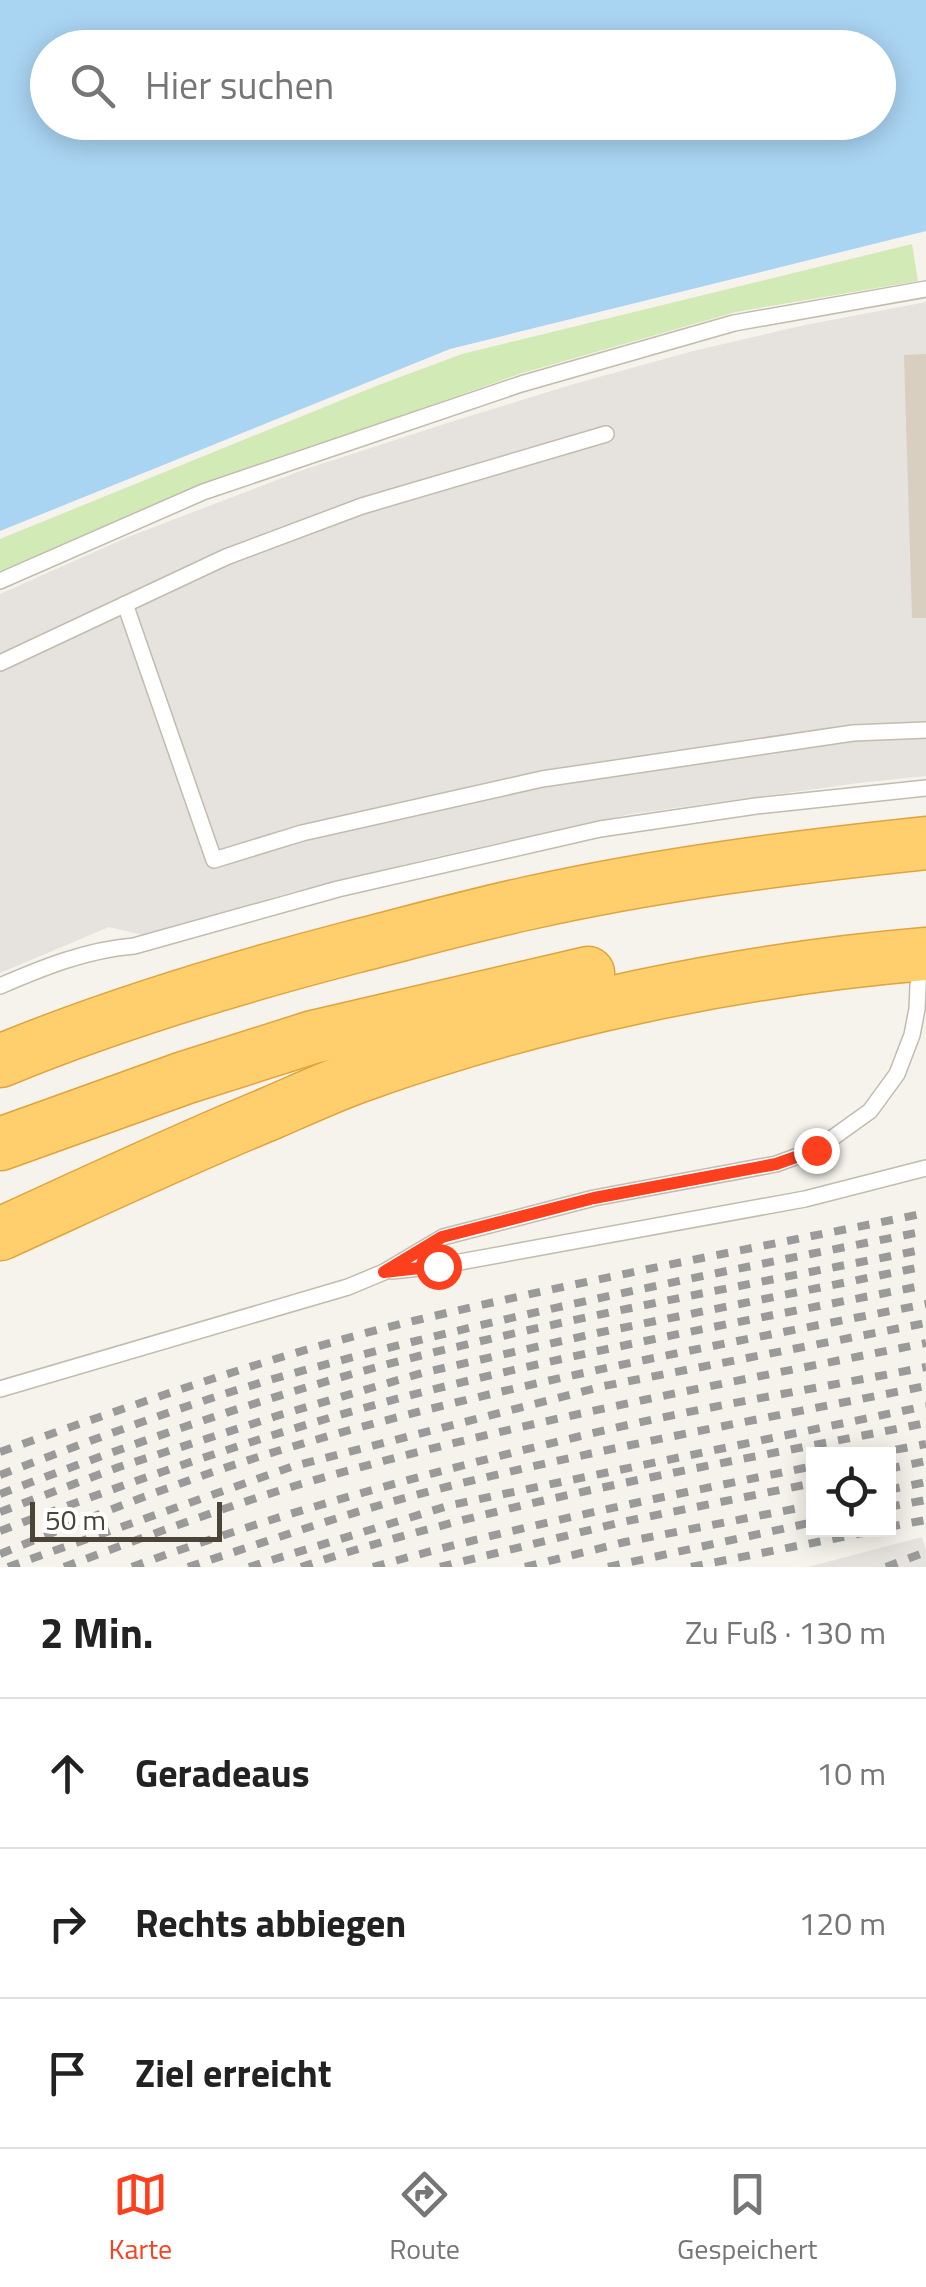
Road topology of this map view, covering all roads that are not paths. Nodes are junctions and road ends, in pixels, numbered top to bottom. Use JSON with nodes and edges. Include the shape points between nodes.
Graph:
{"nodes":[{"id":1,"x":926,"y":289,"type":"edge"},
{"id":2,"x":606,"y":434,"type":"dead end"},
{"id":3,"x":0,"y":581,"type":"edge"},
{"id":4,"x":125,"y":604,"type":"junction"},
{"id":5,"x":0,"y":663,"type":"edge"},
{"id":6,"x":926,"y":730,"type":"edge"},
{"id":7,"x":926,"y":788,"type":"edge"},
{"id":8,"x":926,"y":843,"type":"edge"},
{"id":9,"x":924,"y":943,"type":"edge"},
{"id":10,"x":0,"y":986,"type":"edge"},
{"id":11,"x":502,"y":1030,"type":"junction"},
{"id":12,"x":0,"y":1061,"type":"edge"},
{"id":13,"x":184,"y":1078,"type":"junction"},
{"id":14,"x":0,"y":1144,"type":"edge"},
{"id":15,"x":926,"y":1168,"type":"edge"},
{"id":16,"x":0,"y":1234,"type":"edge"},
{"id":17,"x":384,"y":1272,"type":"junction"},
{"id":18,"x":0,"y":1389,"type":"edge"}],
"edges":[{"from":1,"to":3,"type":"lane","via":[[734,323],[521,384],[203,492]]},
{"from":2,"to":4,"type":"lane","via":[[362,506]]},
{"from":4,"to":5,"type":"lane"},
{"from":4,"to":6,"type":"lane","via":[[214,860],[542,779],[853,733]]},
{"from":7,"to":10,"type":"lane","via":[[582,833],[338,889],[134,946],[104,948]]},
{"from":8,"to":12,"type":"highway","via":[[678,875],[530,903],[212,986]]},
{"from":9,"to":11,"type":"highway"},
{"from":9,"to":13,"type":"highway","via":[[792,936],[676,954],[312,1037]]},
{"from":9,"to":17,"type":"lane","via":[[912,1035],[897,1074],[870,1111],[816,1150],[442,1237]]},
{"from":11,"to":13,"type":"highway"},
{"from":11,"to":16,"type":"highway","via":[[359,1076]]},
{"from":13,"to":14,"type":"highway"},
{"from":15,"to":17,"type":"lane","via":[[806,1199]]},
{"from":17,"to":18,"type":"lane"}]}
